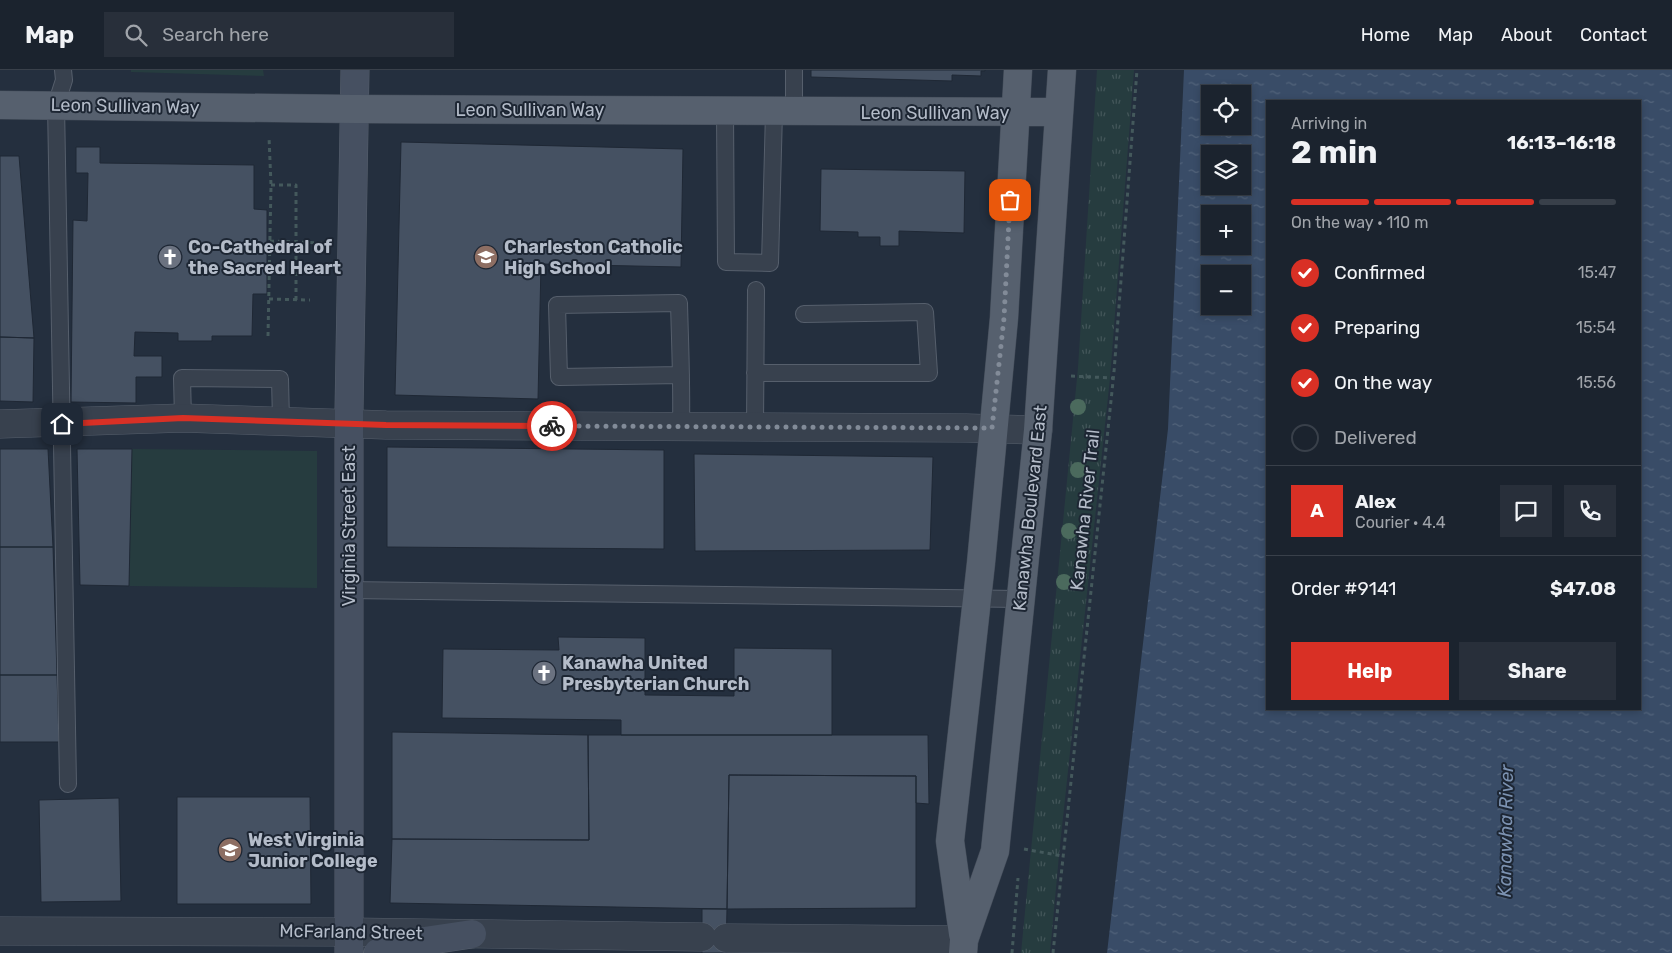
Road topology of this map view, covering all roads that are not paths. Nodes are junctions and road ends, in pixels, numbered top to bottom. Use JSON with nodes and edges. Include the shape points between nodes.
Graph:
{"nodes":[{"id":1,"x":63,"y":70,"type":"edge"},
{"id":2,"x":354,"y":70,"type":"edge"},
{"id":3,"x":794,"y":70,"type":"edge"},
{"id":4,"x":1018,"y":70,"type":"edge"},
{"id":5,"x":1062,"y":70,"type":"edge"},
{"id":6,"x":0,"y":105,"type":"edge"},
{"id":7,"x":56,"y":106,"type":"junction"},
{"id":8,"x":354,"y":109,"type":"junction"},
{"id":9,"x":725,"y":111,"type":"junction"},
{"id":10,"x":784,"y":112,"type":"junction"},
{"id":11,"x":1060,"y":112,"type":"junction"},
{"id":12,"x":1016,"y":113,"type":"junction"},
{"id":13,"x":756,"y":290,"type":"dead end"},
{"id":14,"x":804,"y":314,"type":"dead end"},
{"id":15,"x":755,"y":373,"type":"junction"},
{"id":16,"x":681,"y":375,"type":"junction"},
{"id":17,"x":183,"y":418,"type":"junction"},
{"id":18,"x":281,"y":421,"type":"junction"},
{"id":19,"x":0,"y":424,"type":"edge"},
{"id":20,"x":62,"y":424,"type":"junction"},
{"id":21,"x":349,"y":424,"type":"junction"},
{"id":22,"x":682,"y":426,"type":"junction"},
{"id":23,"x":755,"y":427,"type":"junction"},
{"id":24,"x":992,"y":428,"type":"junction"},
{"id":25,"x":1038,"y":430,"type":"junction"},
{"id":26,"x":349,"y":590,"type":"junction"},
{"id":27,"x":976,"y":598,"type":"junction"},
{"id":28,"x":1021,"y":599,"type":"junction"},
{"id":29,"x":68,"y":784,"type":"dead end"},
{"id":30,"x":0,"y":931,"type":"edge"},
{"id":31,"x":472,"y":934,"type":"junction"},
{"id":32,"x":348,"y":942,"type":"edge"},
{"id":33,"x":963,"y":947,"type":"edge"},
{"id":34,"x":378,"y":953,"type":"edge"}],
"edges":[{"from":1,"to":7,"type":"lane","via":[[64,80]]},
{"from":2,"to":8,"type":"main road","name":"Virginia Street East"},
{"from":3,"to":10,"type":"lane"},
{"from":4,"to":12,"type":"main road"},
{"from":5,"to":11,"type":"main road","name":"Kanawha Boulevard East"},
{"from":6,"to":7,"type":"main road","name":"Leon Sullivan Way"},
{"from":7,"to":8,"type":"main road","name":"Leon Sullivan Way"},
{"from":7,"to":20,"type":"lane"},
{"from":8,"to":9,"type":"main road","name":"Leon Sullivan Way"},
{"from":8,"to":21,"type":"main road","name":"Virginia Street East"},
{"from":9,"to":10,"type":"main road","name":"Leon Sullivan Way"},
{"from":9,"to":10,"type":"lane","via":[[726,262],[770,263]]},
{"from":10,"to":12,"type":"main road","name":"Leon Sullivan Way"},
{"from":11,"to":12,"type":"main road","name":"Leon Sullivan Way"},
{"from":11,"to":25,"type":"main road","name":"Kanawha Boulevard East"},
{"from":12,"to":24,"type":"main road","via":[[1004,318]]},
{"from":13,"to":15,"type":"lane"},
{"from":14,"to":15,"type":"lane","via":[[925,312],[929,373]]},
{"from":15,"to":23,"type":"lane"},
{"from":16,"to":16,"type":"lane","via":[[679,303],[557,305],[559,377]]},
{"from":16,"to":22,"type":"lane"},
{"from":17,"to":18,"type":"street"},
{"from":17,"to":18,"type":"lane","via":[[182,378],[280,379]]},
{"from":17,"to":20,"type":"street"},
{"from":18,"to":21,"type":"street"},
{"from":19,"to":20,"type":"street"},
{"from":20,"to":29,"type":"lane"},
{"from":21,"to":22,"type":"street"},
{"from":21,"to":26,"type":"main road","name":"Virginia Street East"},
{"from":22,"to":23,"type":"street"},
{"from":23,"to":24,"type":"street"},
{"from":24,"to":25,"type":"street"},
{"from":24,"to":27,"type":"main road"},
{"from":25,"to":28,"type":"main road","name":"Kanawha Boulevard East"},
{"from":26,"to":27,"type":"lane"},
{"from":26,"to":32,"type":"main road","name":"Virginia Street East"},
{"from":27,"to":28,"type":"lane"},
{"from":27,"to":33,"type":"main road","via":[[950,842]]},
{"from":28,"to":33,"type":"main road","name":"Kanawha Boulevard East","via":[[995,851]]},
{"from":30,"to":32,"type":"street","name":"McFarland Street"},
{"from":31,"to":32,"type":"street","name":"McFarland Street"},
{"from":31,"to":33,"type":"street","name":"McFarland Street"},
{"from":31,"to":34,"type":"main road","via":[[397,945]]}]}
